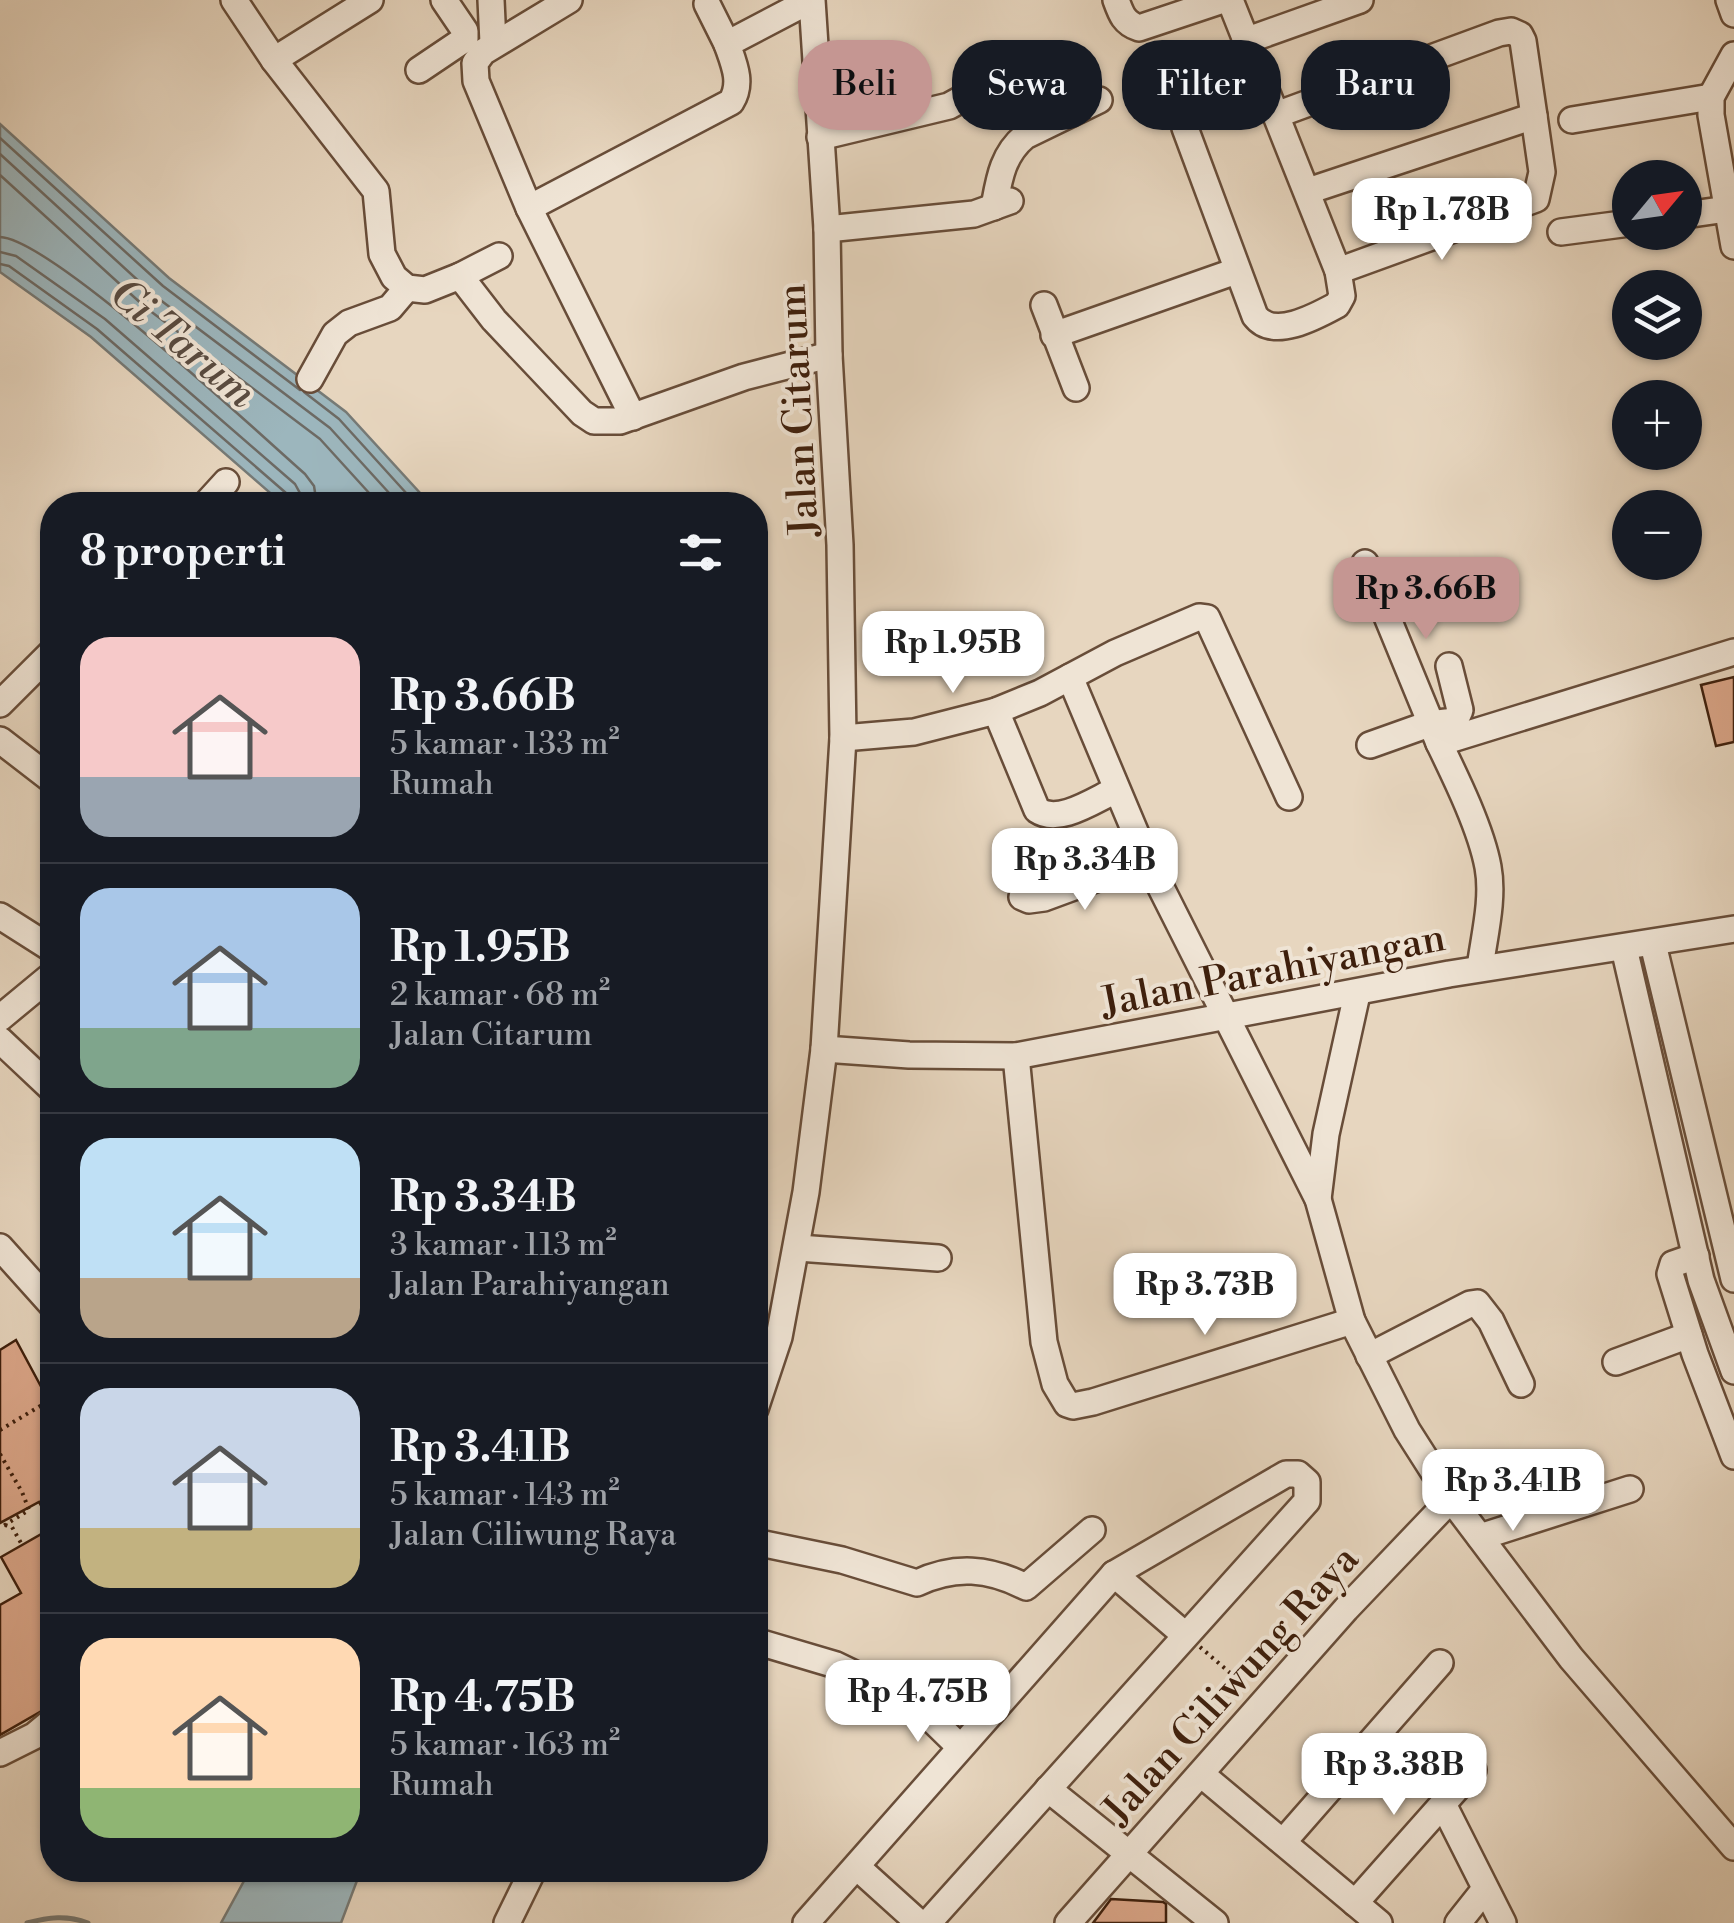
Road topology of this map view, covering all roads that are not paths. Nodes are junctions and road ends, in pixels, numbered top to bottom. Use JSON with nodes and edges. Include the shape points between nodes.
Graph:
{"nodes":[{"id":1,"x":234,"y":0,"type":"edge"},
{"id":2,"x":370,"y":0,"type":"edge"},
{"id":3,"x":444,"y":0,"type":"edge"},
{"id":4,"x":491,"y":0,"type":"edge"},
{"id":5,"x":568,"y":0,"type":"edge"},
{"id":6,"x":812,"y":0,"type":"edge"},
{"id":7,"x":1116,"y":0,"type":"edge"},
{"id":8,"x":1226,"y":0,"type":"edge"},
{"id":9,"x":1360,"y":0,"type":"edge"},
{"id":10,"x":1729,"y":0,"type":"edge"},
{"id":11,"x":709,"y":1,"type":"edge"},
{"id":12,"x":1734,"y":14,"type":"edge"},
{"id":13,"x":1245,"y":40,"type":"edge"},
{"id":14,"x":1248,"y":40,"type":"edge"},
{"id":15,"x":493,"y":44,"type":"junction"},
{"id":16,"x":726,"y":44,"type":"junction"},
{"id":17,"x":1734,"y":55,"type":"edge"},
{"id":18,"x":274,"y":60,"type":"junction"},
{"id":19,"x":418,"y":70,"type":"dead end"},
{"id":20,"x":1711,"y":97,"type":"junction"},
{"id":21,"x":952,"y":104,"type":"edge"},
{"id":22,"x":1281,"y":113,"type":"edge"},
{"id":23,"x":1534,"y":116,"type":"junction"},
{"id":24,"x":1572,"y":120,"type":"dead end"},
{"id":25,"x":1281,"y":127,"type":"edge"},
{"id":26,"x":1037,"y":130,"type":"edge"},
{"id":27,"x":1186,"y":130,"type":"edge"},
{"id":28,"x":820,"y":137,"type":"junction"},
{"id":29,"x":1308,"y":191,"type":"junction"},
{"id":30,"x":529,"y":208,"type":"junction"},
{"id":31,"x":1727,"y":209,"type":"junction"},
{"id":32,"x":1702,"y":213,"type":"edge"},
{"id":33,"x":1612,"y":225,"type":"edge"},
{"id":34,"x":827,"y":228,"type":"junction"},
{"id":35,"x":1561,"y":232,"type":"dead end"},
{"id":36,"x":1734,"y":246,"type":"edge"},
{"id":37,"x":499,"y":256,"type":"dead end"},
{"id":38,"x":1236,"y":271,"type":"junction"},
{"id":39,"x":1338,"y":271,"type":"junction"},
{"id":40,"x":460,"y":276,"type":"junction"},
{"id":41,"x":407,"y":288,"type":"junction"},
{"id":42,"x":1044,"y":305,"type":"dead end"},
{"id":43,"x":1054,"y":335,"type":"junction"},
{"id":44,"x":829,"y":355,"type":"junction"},
{"id":45,"x":310,"y":379,"type":"dead end"},
{"id":46,"x":1076,"y":388,"type":"dead end"},
{"id":47,"x":633,"y":416,"type":"junction"},
{"id":48,"x":226,"y":482,"type":"dead end"},
{"id":49,"x":217,"y":492,"type":"edge"},
{"id":50,"x":1365,"y":562,"type":"dead end"},
{"id":51,"x":1734,"y":652,"type":"edge"},
{"id":52,"x":40,"y":664,"type":"edge"},
{"id":53,"x":1449,"y":666,"type":"dead end"},
{"id":54,"x":1070,"y":677,"type":"junction"},
{"id":55,"x":0,"y":704,"type":"edge"},
{"id":56,"x":996,"y":711,"type":"junction"},
{"id":57,"x":1434,"y":734,"type":"junction"},
{"id":58,"x":843,"y":738,"type":"junction"},
{"id":59,"x":0,"y":740,"type":"edge"},
{"id":60,"x":1370,"y":746,"type":"dead end"},
{"id":61,"x":40,"y":771,"type":"edge"},
{"id":62,"x":1116,"y":790,"type":"junction"},
{"id":63,"x":1289,"y":797,"type":"dead end"},
{"id":64,"x":1147,"y":860,"type":"junction"},
{"id":65,"x":1022,"y":897,"type":"dead end"},
{"id":66,"x":0,"y":916,"type":"edge"},
{"id":67,"x":1734,"y":929,"type":"edge"},
{"id":68,"x":40,"y":941,"type":"edge"},
{"id":69,"x":1653,"y":944,"type":"junction"},
{"id":70,"x":1624,"y":948,"type":"junction"},
{"id":71,"x":1480,"y":968,"type":"junction"},
{"id":72,"x":40,"y":985,"type":"edge"},
{"id":73,"x":1357,"y":994,"type":"junction"},
{"id":74,"x":1224,"y":1016,"type":"junction"},
{"id":75,"x":0,"y":1018,"type":"edge"},
{"id":76,"x":0,"y":1040,"type":"edge"},
{"id":77,"x":824,"y":1049,"type":"junction"},
{"id":78,"x":1016,"y":1056,"type":"junction"},
{"id":79,"x":40,"y":1078,"type":"edge"},
{"id":80,"x":1318,"y":1200,"type":"junction"},
{"id":81,"x":0,"y":1247,"type":"edge"},
{"id":82,"x":798,"y":1248,"type":"junction"},
{"id":83,"x":938,"y":1258,"type":"dead end"},
{"id":84,"x":1698,"y":1268,"type":"junction"},
{"id":85,"x":1734,"y":1275,"type":"edge"},
{"id":86,"x":40,"y":1292,"type":"edge"},
{"id":87,"x":1352,"y":1321,"type":"junction"},
{"id":88,"x":1723,"y":1342,"type":"junction"},
{"id":89,"x":1692,"y":1344,"type":"junction"},
{"id":90,"x":1369,"y":1356,"type":"junction"},
{"id":91,"x":1616,"y":1362,"type":"dead end"},
{"id":92,"x":768,"y":1367,"type":"edge"},
{"id":93,"x":1734,"y":1371,"type":"edge"},
{"id":94,"x":1521,"y":1384,"type":"dead end"},
{"id":95,"x":1734,"y":1456,"type":"edge"},
{"id":96,"x":1630,"y":1488,"type":"dead end"},
{"id":97,"x":1451,"y":1498,"type":"junction"},
{"id":98,"x":1092,"y":1530,"type":"dead end"},
{"id":99,"x":1480,"y":1537,"type":"junction"},
{"id":100,"x":768,"y":1545,"type":"edge"},
{"id":101,"x":1114,"y":1574,"type":"junction"},
{"id":102,"x":1185,"y":1635,"type":"junction"},
{"id":103,"x":768,"y":1646,"type":"edge"},
{"id":104,"x":1440,"y":1662,"type":"dead end"},
{"id":105,"x":40,"y":1731,"type":"edge"},
{"id":106,"x":960,"y":1746,"type":"junction"},
{"id":107,"x":0,"y":1753,"type":"edge"},
{"id":108,"x":1473,"y":1770,"type":"dead end"},
{"id":109,"x":1201,"y":1774,"type":"junction"},
{"id":110,"x":1048,"y":1789,"type":"junction"},
{"id":111,"x":1443,"y":1804,"type":"junction"},
{"id":112,"x":1283,"y":1842,"type":"junction"},
{"id":113,"x":1734,"y":1848,"type":"edge"},
{"id":114,"x":1129,"y":1851,"type":"junction"},
{"id":115,"x":856,"y":1867,"type":"junction"},
{"id":116,"x":527,"y":1882,"type":"edge"},
{"id":117,"x":1486,"y":1889,"type":"junction"},
{"id":118,"x":1355,"y":1903,"type":"junction"},
{"id":119,"x":507,"y":1923,"type":"edge"},
{"id":120,"x":806,"y":1923,"type":"edge"},
{"id":121,"x":919,"y":1923,"type":"edge"},
{"id":122,"x":928,"y":1923,"type":"edge"},
{"id":123,"x":1068,"y":1923,"type":"edge"},
{"id":124,"x":1214,"y":1923,"type":"edge"},
{"id":125,"x":1379,"y":1923,"type":"edge"},
{"id":126,"x":1458,"y":1923,"type":"edge"},
{"id":127,"x":1503,"y":1923,"type":"edge"}],
"edges":[{"from":1,"to":18,"type":"street"},
{"from":2,"to":18,"type":"street"},
{"from":3,"to":19,"type":"street","via":[[466,31],[465,40]]},
{"from":4,"to":15,"type":"street"},
{"from":5,"to":15,"type":"street"},
{"from":6,"to":16,"type":"street"},
{"from":6,"to":28,"type":"street","name":"Jalan Citarum"},
{"from":7,"to":8,"type":"street","via":[[1128,25],[1138,28]]},
{"from":8,"to":13,"type":"street"},
{"from":9,"to":14,"type":"street"},
{"from":10,"to":12,"type":"street"},
{"from":11,"to":16,"type":"street"},
{"from":15,"to":30,"type":"street","via":[[475,63],[476,81]]},
{"from":16,"to":30,"type":"street","via":[[738,91],[731,102]]},
{"from":17,"to":20,"type":"street"},
{"from":18,"to":41,"type":"street","via":[[376,191],[382,254]]},
{"from":20,"to":24,"type":"street"},
{"from":20,"to":31,"type":"street"},
{"from":21,"to":28,"type":"street"},
{"from":22,"to":23,"type":"street","via":[[1511,31],[1522,41]]},
{"from":23,"to":29,"type":"street"},
{"from":23,"to":39,"type":"street","via":[[1542,172],[1536,198]]},
{"from":25,"to":29,"type":"street"},
{"from":26,"to":34,"type":"street","via":[[1014,145],[1002,166],[1002,204],[974,214]]},
{"from":27,"to":38,"type":"street"},
{"from":28,"to":34,"type":"street","name":"Jalan Citarum"},
{"from":29,"to":39,"type":"street"},
{"from":30,"to":47,"type":"street"},
{"from":31,"to":32,"type":"street"},
{"from":31,"to":36,"type":"street"},
{"from":33,"to":35,"type":"street"},
{"from":34,"to":44,"type":"street","name":"Jalan Citarum"},
{"from":37,"to":40,"type":"street"},
{"from":38,"to":39,"type":"street","via":[[1255,316],[1272,328],[1337,305]]},
{"from":38,"to":43,"type":"street"},
{"from":40,"to":41,"type":"street","via":[[425,290]]},
{"from":40,"to":47,"type":"street","via":[[582,413],[606,423]]},
{"from":41,"to":45,"type":"street","via":[[390,308],[335,334]]},
{"from":42,"to":43,"type":"street"},
{"from":43,"to":46,"type":"street"},
{"from":44,"to":47,"type":"street"},
{"from":44,"to":58,"type":"street","name":"Jalan Citarum"},
{"from":48,"to":49,"type":"street"},
{"from":50,"to":57,"type":"street"},
{"from":51,"to":57,"type":"street"},
{"from":52,"to":55,"type":"street"},
{"from":53,"to":57,"type":"street","via":[[1459,716]]},
{"from":54,"to":56,"type":"street"},
{"from":54,"to":62,"type":"street"},
{"from":54,"to":63,"type":"street","via":[[1115,652],[1207,618]]},
{"from":56,"to":58,"type":"street","via":[[914,732]]},
{"from":56,"to":62,"type":"street","via":[[1037,810],[1046,816]]},
{"from":57,"to":60,"type":"street"},
{"from":57,"to":71,"type":"street","via":[[1488,866]]},
{"from":58,"to":77,"type":"street","name":"Jalan Citarum"},
{"from":59,"to":61,"type":"street"},
{"from":62,"to":64,"type":"street"},
{"from":64,"to":65,"type":"street","via":[[1044,898]]},
{"from":64,"to":74,"type":"street"},
{"from":66,"to":68,"type":"street"},
{"from":67,"to":69,"type":"street","name":"Jalan Parahiyangan"},
{"from":69,"to":70,"type":"street","name":"Jalan Parahiyangan"},
{"from":69,"to":85,"type":"street"},
{"from":70,"to":71,"type":"street","name":"Jalan Parahiyangan"},
{"from":70,"to":84,"type":"street"},
{"from":71,"to":73,"type":"street","name":"Jalan Parahiyangan"},
{"from":72,"to":75,"type":"street"},
{"from":73,"to":74,"type":"street","name":"Jalan Parahiyangan"},
{"from":73,"to":80,"type":"street"},
{"from":74,"to":78,"type":"street","name":"Jalan Parahiyangan"},
{"from":74,"to":80,"type":"street"},
{"from":76,"to":79,"type":"street"},
{"from":77,"to":78,"type":"street","name":"Jalan Parahiyangan"},
{"from":77,"to":82,"type":"street","name":"Jalan Citarum"},
{"from":78,"to":87,"type":"street","via":[[1044,1342],[1054,1384],[1067,1404],[1092,1402]]},
{"from":80,"to":87,"type":"street"},
{"from":81,"to":86,"type":"street"},
{"from":82,"to":83,"type":"street"},
{"from":82,"to":92,"type":"street","name":"Jalan Citarum"},
{"from":84,"to":85,"type":"street"},
{"from":84,"to":88,"type":"street"},
{"from":84,"to":89,"type":"street","via":[[1673,1264],[1670,1270]]},
{"from":87,"to":90,"type":"street"},
{"from":88,"to":89,"type":"street"},
{"from":88,"to":93,"type":"street"},
{"from":89,"to":91,"type":"street"},
{"from":89,"to":95,"type":"street"},
{"from":90,"to":94,"type":"street","via":[[1477,1303],[1492,1320]]},
{"from":90,"to":97,"type":"street"},
{"from":96,"to":99,"type":"street"},
{"from":97,"to":99,"type":"street"},
{"from":97,"to":109,"type":"street","name":"Jalan Ciliwung Raya"},
{"from":98,"to":100,"type":"street","via":[[1026,1587],[999,1573],[970,1570],[917,1582]]},
{"from":99,"to":113,"type":"street","via":[[1571,1658]]},
{"from":101,"to":102,"type":"street"},
{"from":101,"to":102,"type":"street","via":[[1286,1474],[1308,1482],[1307,1501]]},
{"from":101,"to":106,"type":"street"},
{"from":102,"to":110,"type":"street"},
{"from":103,"to":106,"type":"street","via":[[836,1665],[914,1703]]},
{"from":104,"to":112,"type":"street"},
{"from":105,"to":107,"type":"street"},
{"from":106,"to":115,"type":"street"},
{"from":108,"to":111,"type":"street"},
{"from":109,"to":112,"type":"street"},
{"from":109,"to":114,"type":"street","name":"Jalan Ciliwung Raya"},
{"from":110,"to":114,"type":"street"},
{"from":110,"to":122,"type":"street"},
{"from":111,"to":117,"type":"street"},
{"from":111,"to":118,"type":"street"},
{"from":112,"to":118,"type":"street"},
{"from":114,"to":123,"type":"street","name":"Jalan Ciliwung Raya"},
{"from":114,"to":124,"type":"street"},
{"from":115,"to":120,"type":"street"},
{"from":115,"to":121,"type":"street"},
{"from":116,"to":119,"type":"street"},
{"from":117,"to":126,"type":"street"},
{"from":117,"to":127,"type":"street"},
{"from":118,"to":125,"type":"street"}]}
